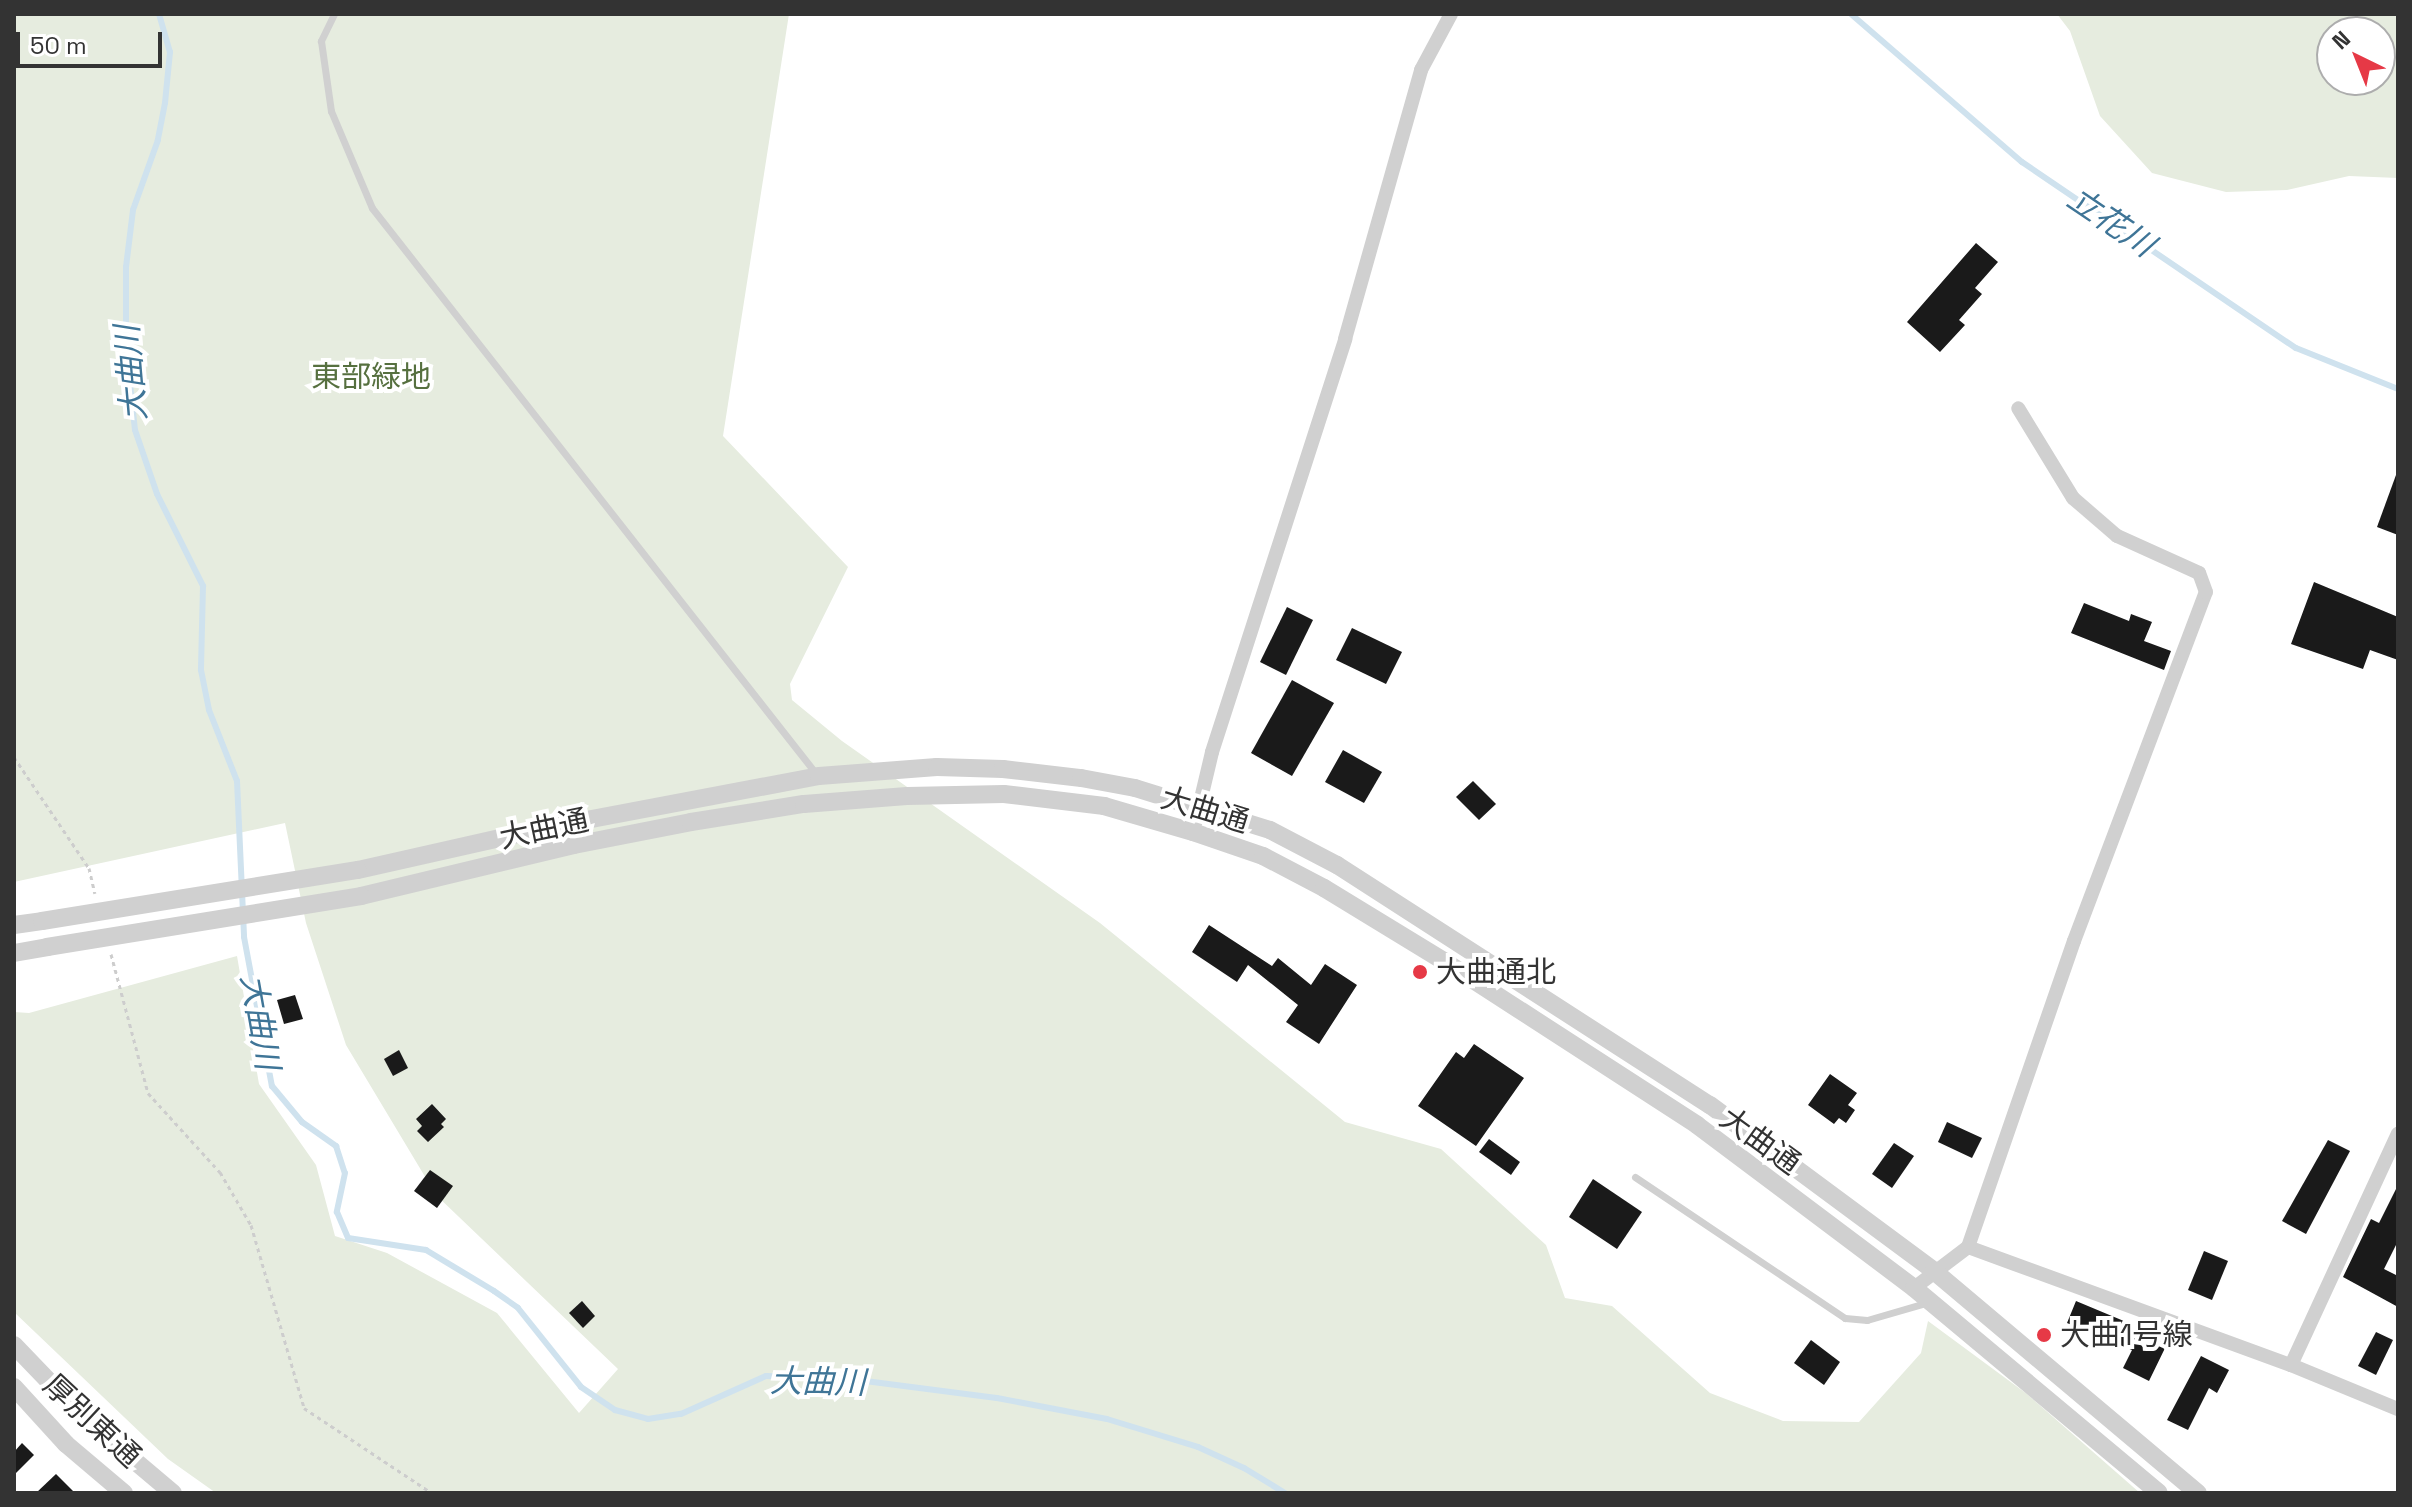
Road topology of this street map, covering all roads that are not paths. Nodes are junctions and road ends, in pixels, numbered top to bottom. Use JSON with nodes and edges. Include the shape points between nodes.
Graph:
{"nodes":[{"id":1,"x":334,"y":14,"type":"edge"},
{"id":2,"x":1451,"y":14,"type":"edge"},
{"id":3,"x":2018,"y":408,"type":"dead end"},
{"id":4,"x":819,"y":776,"type":"junction"},
{"id":5,"x":1197,"y":808,"type":"junction"},
{"id":6,"x":1193,"y":832,"type":"junction"},
{"id":7,"x":14,"y":925,"type":"edge"},
{"id":8,"x":14,"y":953,"type":"edge"},
{"id":9,"x":2398,"y":1133,"type":"edge"},
{"id":10,"x":1635,"y":1177,"type":"dead end"},
{"id":11,"x":1968,"y":1247,"type":"junction"},
{"id":12,"x":1934,"y":1271,"type":"junction"},
{"id":13,"x":1914,"y":1288,"type":"junction"},
{"id":14,"x":1931,"y":1302,"type":"junction"},
{"id":15,"x":14,"y":1345,"type":"edge"},
{"id":16,"x":2291,"y":1365,"type":"junction"},
{"id":17,"x":14,"y":1387,"type":"edge"},
{"id":18,"x":2398,"y":1409,"type":"edge"},
{"id":19,"x":163,"y":1490,"type":"edge"},
{"id":20,"x":124,"y":1493,"type":"edge"},
{"id":21,"x":2159,"y":1493,"type":"edge"},
{"id":22,"x":2198,"y":1493,"type":"edge"}],
"edges":[{"from":1,"to":4,"type":"lane","via":[[321,41],[331,111],[372,208]]},
{"from":2,"to":5,"type":"street","via":[[1421,70],[1345,339]]},
{"from":3,"to":11,"type":"street","via":[[2073,498],[2117,536],[2199,573],[2206,592],[2074,941]]},
{"from":4,"to":5,"type":"street","name":"大曲通","via":[[937,767],[1003,769],[1135,788]]},
{"from":4,"to":7,"type":"street","name":"大曲通","bridge":true,"via":[[358,870]]},
{"from":5,"to":6,"type":"street"},
{"from":5,"to":12,"type":"street","name":"大曲通","via":[[1270,830],[1350,873],[1710,1105]]},
{"from":6,"to":8,"type":"street","name":"大曲通","bridge":true,"via":[[1104,806],[1004,794],[804,804],[574,845],[361,896]]},
{"from":6,"to":13,"type":"street","name":"大曲通","via":[[1263,856],[1447,963],[1697,1125]]},
{"from":9,"to":16,"type":"street"},
{"from":10,"to":14,"type":"lane","via":[[1845,1318],[1867,1320]]},
{"from":11,"to":12,"type":"street"},
{"from":11,"to":16,"type":"street"},
{"from":12,"to":13,"type":"street"},
{"from":12,"to":22,"type":"street","name":"大曲通"},
{"from":13,"to":14,"type":"street","name":"大曲通"},
{"from":14,"to":21,"type":"street","name":"大曲通"},
{"from":15,"to":19,"type":"street","name":"厚別東通"},
{"from":16,"to":18,"type":"street"},
{"from":17,"to":20,"type":"street","name":"厚別東通","via":[[66,1444]]}]}
